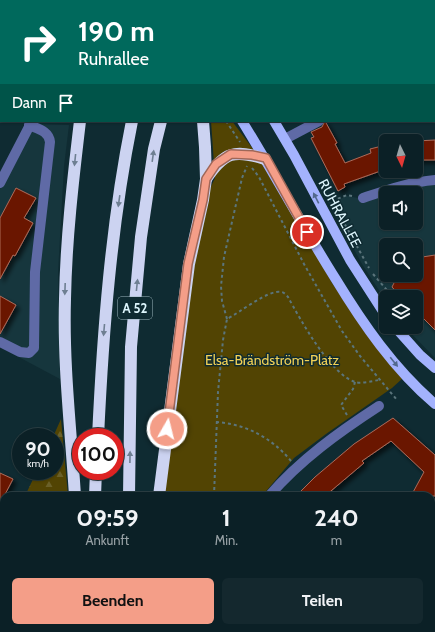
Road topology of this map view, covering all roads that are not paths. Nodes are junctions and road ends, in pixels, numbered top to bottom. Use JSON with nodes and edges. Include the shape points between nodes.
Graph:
{"nodes":[{"id":1,"x":80,"y":122,"type":"edge"},
{"id":2,"x":132,"y":122,"type":"edge"},
{"id":3,"x":161,"y":122,"type":"edge"},
{"id":4,"x":203,"y":122,"type":"edge"},
{"id":5,"x":243,"y":122,"type":"edge"},
{"id":6,"x":275,"y":122,"type":"edge"},
{"id":7,"x":317,"y":122,"type":"edge"},
{"id":8,"x":31,"y":123,"type":"edge"},
{"id":9,"x":284,"y":139,"type":"junction"},
{"id":10,"x":266,"y":158,"type":"junction"},
{"id":11,"x":206,"y":179,"type":"junction"},
{"id":12,"x":435,"y":180,"type":"edge"},
{"id":13,"x":0,"y":183,"type":"edge"},
{"id":14,"x":363,"y":198,"type":"road end"},
{"id":15,"x":379,"y":305,"type":"edge"},
{"id":16,"x":400,"y":334,"type":"edge"},
{"id":17,"x":0,"y":342,"type":"edge"},
{"id":18,"x":435,"y":368,"type":"edge"},
{"id":19,"x":435,"y":404,"type":"edge"},
{"id":20,"x":379,"y":406,"type":"dead end"},
{"id":21,"x":98,"y":428,"type":"edge"},
{"id":22,"x":96,"y":480,"type":"edge"},
{"id":23,"x":75,"y":492,"type":"edge"},
{"id":24,"x":95,"y":492,"type":"edge"},
{"id":25,"x":129,"y":492,"type":"edge"},
{"id":26,"x":160,"y":492,"type":"edge"},
{"id":27,"x":272,"y":492,"type":"edge"}],
"edges":[{"from":1,"to":23,"type":"highway","one_way":true,"via":[[70,209],[64,299]]},
{"from":2,"to":21,"type":"highway","number":"A 52","one_way":true,"via":[[108,284]]},
{"from":25,"to":3,"type":"highway","number":"A 52","one_way":true,"via":[[131,347],[142,237],[154,149]]},
{"from":4,"to":11,"type":"highway"},
{"from":5,"to":10,"type":"main road"},
{"from":6,"to":9,"type":"main road","name":"RUHRALLEE"},
{"from":7,"to":9,"type":"street"},
{"from":8,"to":13,"type":"street"},
{"from":8,"to":17,"type":"street","via":[[50,137],[35,272],[34,348],[29,353],[20,352]]},
{"from":15,"to":9,"type":"main road","name":"RUHRALLEE","one_way":true,"via":[[350,260]]},
{"from":10,"to":11,"type":"highway","via":[[252,155],[245,159],[231,154],[216,164]]},
{"from":10,"to":19,"type":"main road","one_way":true,"via":[[328,267],[370,332],[397,366]]},
{"from":11,"to":26,"type":"highway","via":[[188,264]]},
{"from":12,"to":14,"type":"street","via":[[396,187]]},
{"from":16,"to":18,"type":"main road"},
{"from":20,"to":27,"type":"street","via":[[314,452]]},
{"from":22,"to":24,"type":"highway"}]}
